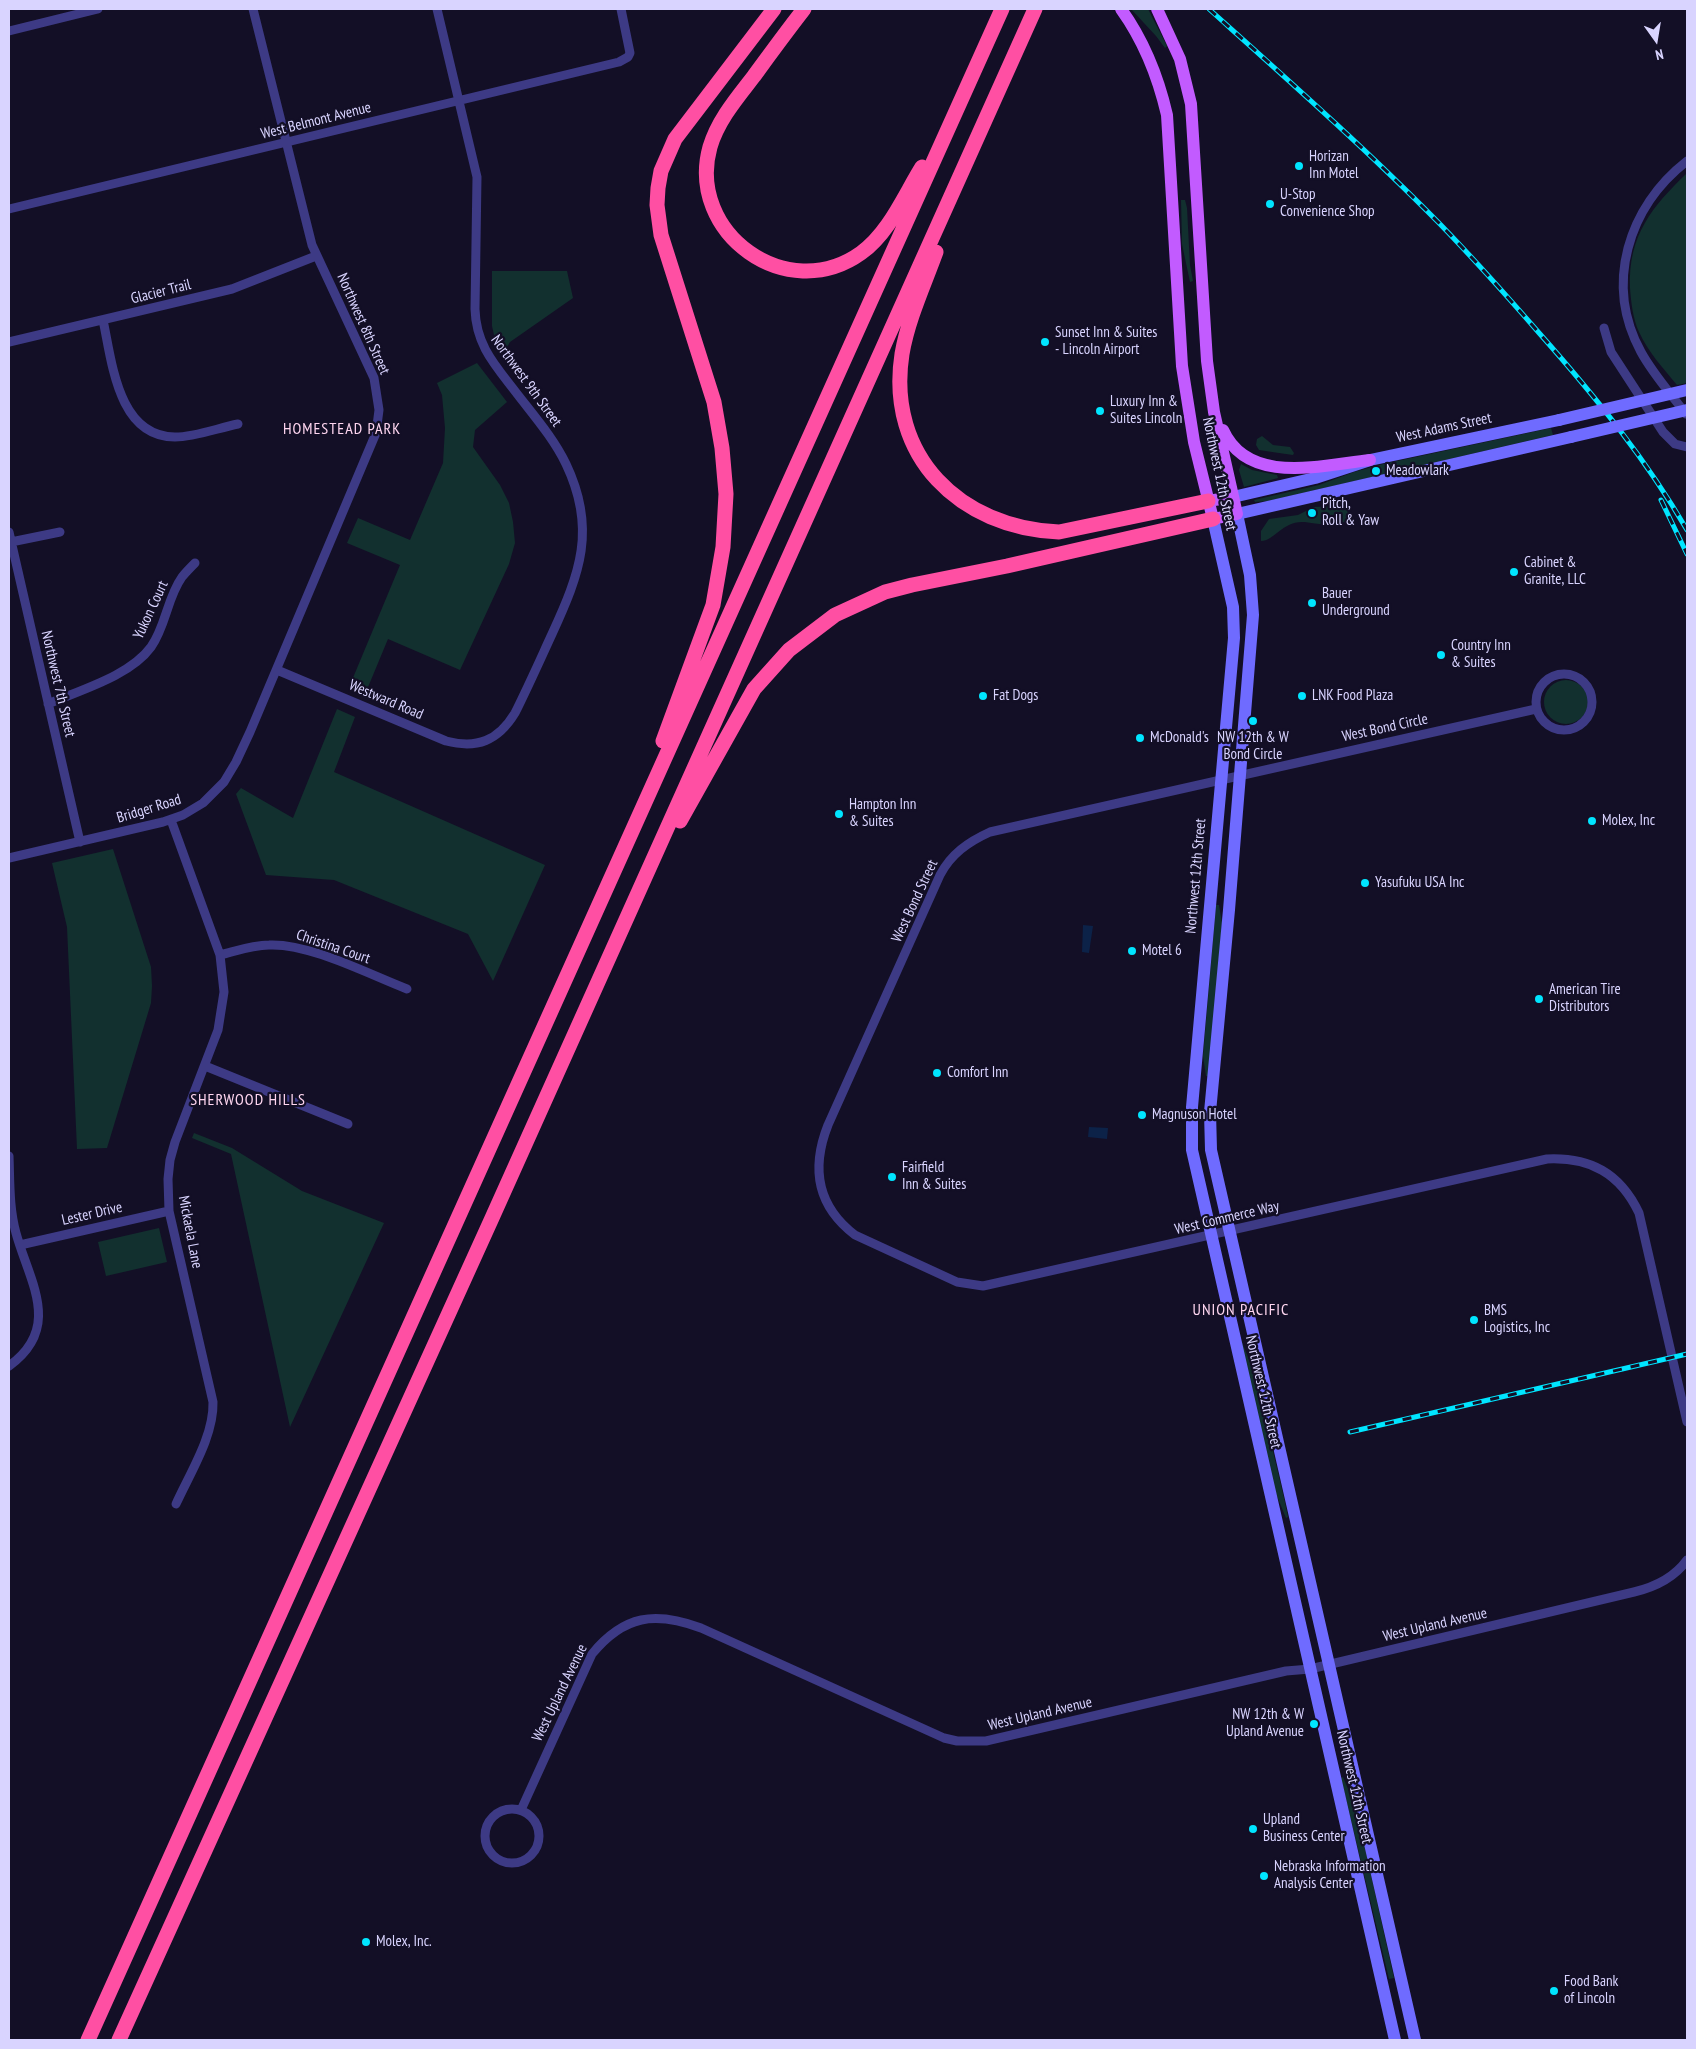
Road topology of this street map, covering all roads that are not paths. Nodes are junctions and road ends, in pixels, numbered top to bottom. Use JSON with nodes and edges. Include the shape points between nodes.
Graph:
{"nodes":[{"id":1,"x":98,"y":9,"type":"edge"},
{"id":2,"x":253,"y":9,"type":"edge"},
{"id":3,"x":437,"y":9,"type":"edge"},
{"id":4,"x":621,"y":9,"type":"edge"},
{"id":5,"x":774,"y":9,"type":"edge"},
{"id":6,"x":804,"y":9,"type":"edge"},
{"id":7,"x":1002,"y":9,"type":"edge"},
{"id":8,"x":1035,"y":9,"type":"edge"},
{"id":9,"x":1121,"y":9,"type":"edge"},
{"id":10,"x":1157,"y":9,"type":"edge"},
{"id":11,"x":70,"y":12,"type":"edge"},
{"id":12,"x":9,"y":31,"type":"edge"},
{"id":13,"x":962,"y":96,"type":"junction"},
{"id":14,"x":459,"y":100,"type":"junction"},
{"id":15,"x":978,"y":137,"type":"junction"},
{"id":16,"x":285,"y":142,"type":"junction"},
{"id":17,"x":1687,"y":160,"type":"edge"},
{"id":18,"x":9,"y":209,"type":"edge"},
{"id":19,"x":316,"y":256,"type":"junction"},
{"id":20,"x":103,"y":320,"type":"junction"},
{"id":21,"x":1604,"y":328,"type":"dead end"},
{"id":22,"x":9,"y":342,"type":"edge"},
{"id":23,"x":1687,"y":390,"type":"edge"},
{"id":24,"x":1687,"y":410,"type":"edge"},
{"id":25,"x":1214,"y":412,"type":"junction"},
{"id":26,"x":1687,"y":416,"type":"edge"},
{"id":27,"x":238,"y":424,"type":"dead end"},
{"id":28,"x":1687,"y":447,"type":"edge"},
{"id":29,"x":1370,"y":460,"type":"junction"},
{"id":30,"x":1233,"y":497,"type":"junction"},
{"id":31,"x":1208,"y":501,"type":"junction"},
{"id":32,"x":1237,"y":514,"type":"junction"},
{"id":33,"x":1212,"y":519,"type":"junction"},
{"id":34,"x":9,"y":532,"type":"edge"},
{"id":35,"x":60,"y":532,"type":"dead end"},
{"id":36,"x":11,"y":542,"type":"junction"},
{"id":37,"x":195,"y":563,"type":"dead end"},
{"id":38,"x":277,"y":670,"type":"junction"},
{"id":39,"x":48,"y":704,"type":"junction"},
{"id":40,"x":1536,"y":708,"type":"junction"},
{"id":41,"x":486,"y":740,"type":"joint"},
{"id":42,"x":1240,"y":776,"type":"junction"},
{"id":43,"x":1220,"y":781,"type":"junction"},
{"id":44,"x":171,"y":820,"type":"junction"},
{"id":45,"x":80,"y":842,"type":"junction"},
{"id":46,"x":9,"y":858,"type":"edge"},
{"id":47,"x":597,"y":912,"type":"junction"},
{"id":48,"x":625,"y":921,"type":"junction"},
{"id":49,"x":220,"y":955,"type":"junction"},
{"id":50,"x":407,"y":989,"type":"dead end"},
{"id":51,"x":205,"y":1066,"type":"junction"},
{"id":52,"x":348,"y":1124,"type":"dead end"},
{"id":53,"x":9,"y":1156,"type":"edge"},
{"id":54,"x":169,"y":1210,"type":"junction"},
{"id":55,"x":830,"y":1210,"type":"joint"},
{"id":56,"x":1229,"y":1231,"type":"junction"},
{"id":57,"x":1210,"y":1236,"type":"junction"},
{"id":58,"x":20,"y":1245,"type":"junction"},
{"id":59,"x":9,"y":1366,"type":"edge"},
{"id":60,"x":1687,"y":1422,"type":"edge"},
{"id":61,"x":176,"y":1504,"type":"dead end"},
{"id":62,"x":1685,"y":1564,"type":"edge"},
{"id":63,"x":1328,"y":1664,"type":"junction"},
{"id":64,"x":1310,"y":1668,"type":"junction"},
{"id":65,"x":521,"y":1810,"type":"junction"},
{"id":66,"x":88,"y":2040,"type":"edge"},
{"id":67,"x":119,"y":2040,"type":"edge"},
{"id":68,"x":1396,"y":2040,"type":"edge"},
{"id":69,"x":1415,"y":2040,"type":"edge"}],
"edges":[{"from":1,"to":11,"type":"street"},
{"from":2,"to":16,"type":"street","name":"Northwest 8th Street"},
{"from":3,"to":14,"type":"street","name":"Northwest 9th Street"},
{"from":4,"to":14,"type":"street","name":"West Belmont Avenue","via":[[631,48],[628,57],[620,62]]},
{"from":5,"to":47,"type":"highway","via":[[675,139],[661,171],[658,221],[714,402],[725,471],[726,520],[713,605]]},
{"from":6,"to":13,"type":"highway","via":[[728,110],[710,147],[708,178],[713,206],[726,231],[757,259],[783,269],[811,270],[836,265],[870,246],[886,226]]},
{"from":7,"to":13,"type":"highway"},
{"from":8,"to":15,"type":"highway"},
{"from":9,"to":31,"type":"main road","name":"Northwest 12th Street","via":[[1151,62],[1167,115],[1182,366],[1194,442]]},
{"from":10,"to":25,"type":"main road","name":"Northwest 12th Street","via":[[1180,59],[1191,104],[1207,361]]},
{"from":11,"to":12,"type":"street"},
{"from":13,"to":47,"type":"highway"},
{"from":14,"to":16,"type":"street","name":"West Belmont Avenue"},
{"from":14,"to":41,"type":"street","name":"Northwest 9th Street","via":[[477,177],[477,331],[487,353],[558,450],[574,484],[583,531],[578,569],[561,615],[509,724]]},
{"from":15,"to":31,"type":"highway","via":[[902,353],[902,409],[919,455],[937,480],[967,506],[1003,523],[1040,531],[1059,532]]},
{"from":15,"to":48,"type":"highway"},
{"from":16,"to":18,"type":"street","name":"West Belmont Avenue"},
{"from":16,"to":19,"type":"street","name":"Northwest 8th Street"},
{"from":17,"to":26,"type":"street","via":[[1654,194],[1637,221],[1626,253],[1623,284],[1628,318],[1641,352]]},
{"from":19,"to":20,"type":"street","name":"Glacier Trail","via":[[232,289]]},
{"from":19,"to":38,"type":"street","name":"Northwest 8th Street","via":[[371,370],[378,402],[377,425],[372,446]]},
{"from":20,"to":22,"type":"street","name":"Glacier Trail"},
{"from":20,"to":27,"type":"street","via":[[120,394],[128,412],[143,426],[175,437]]},
{"from":21,"to":28,"type":"street","via":[[1610,352],[1662,432],[1675,444]]},
{"from":23,"to":29,"type":"main road","name":"West Adams Street","bridge":true},
{"from":24,"to":32,"type":"main road","bridge":true},
{"from":25,"to":29,"type":"main road","via":[[1228,442],[1237,452],[1262,465],[1302,468]]},
{"from":25,"to":30,"type":"main road","name":"Northwest 12th Street"},
{"from":29,"to":30,"type":"main road","name":"West Adams Street","via":[[1315,478]]},
{"from":30,"to":31,"type":"main road","name":"West Adams Street"},
{"from":30,"to":32,"type":"main road","name":"Northwest 12th Street"},
{"from":31,"to":33,"type":"main road","name":"Northwest 12th Street"},
{"from":32,"to":33,"type":"main road"},
{"from":32,"to":42,"type":"main road","name":"Northwest 12th Street","via":[[1250,575],[1253,615]]},
{"from":33,"to":43,"type":"main road","name":"Northwest 12th Street","via":[[1234,623]]},
{"from":33,"to":48,"type":"highway","via":[[886,592],[835,616],[812,631],[771,668],[745,703]]},
{"from":34,"to":36,"type":"street","name":"Northwest 7th Street"},
{"from":35,"to":36,"type":"street"},
{"from":36,"to":39,"type":"street","name":"Northwest 7th Street"},
{"from":37,"to":39,"type":"street","name":"Yukon Court","via":[[182,577],[155,640],[144,655],[118,674]]},
{"from":38,"to":41,"type":"street","name":"Westward Road","via":[[446,741],[466,744]]},
{"from":38,"to":44,"type":"street","name":"Bridger Road","via":[[227,778],[203,803]]},
{"from":39,"to":45,"type":"street","name":"Northwest 7th Street"},
{"from":40,"to":40,"type":"street","via":[[1545,724],[1562,730],[1570,729],[1585,720],[1590,712],[1591,695],[1584,682],[1571,675],[1552,676],[1538,689]]},
{"from":40,"to":42,"type":"street","name":"West Bond Circle"},
{"from":42,"to":43,"type":"street","name":"West Bond Street"},
{"from":42,"to":56,"type":"main road","name":"Northwest 12th Street","via":[[1209,1127],[1213,1164]]},
{"from":43,"to":55,"type":"street","name":"West Bond Street","via":[[990,832],[968,843],[950,860],[940,875],[822,1141],[818,1171]]},
{"from":43,"to":57,"type":"main road","name":"Northwest 12th Street","via":[[1191,1135]]},
{"from":44,"to":45,"type":"street","name":"Bridger Road"},
{"from":44,"to":49,"type":"street","name":"Mickaela Lane"},
{"from":45,"to":46,"type":"street","name":"Bridger Road"},
{"from":47,"to":66,"type":"highway"},
{"from":48,"to":67,"type":"highway"},
{"from":49,"to":50,"type":"street","name":"Christina Court","via":[[253,947],[287,945],[315,952]]},
{"from":49,"to":51,"type":"street","name":"Mickaela Lane","via":[[224,983],[222,1012]]},
{"from":51,"to":52,"type":"street"},
{"from":51,"to":54,"type":"street","name":"Mickaela Lane","via":[[174,1142],[168,1179]]},
{"from":53,"to":58,"type":"street","via":[[12,1218]]},
{"from":54,"to":58,"type":"street","name":"Lester Drive"},
{"from":54,"to":61,"type":"street","name":"Mickaela Lane","via":[[213,1402],[211,1426]]},
{"from":55,"to":57,"type":"street","name":"West Commerce Way","via":[[847,1229],[865,1241],[957,1282],[977,1286],[1000,1284]]},
{"from":56,"to":57,"type":"street","name":"West Commerce Way"},
{"from":56,"to":60,"type":"street","name":"West Commerce Way","via":[[1547,1159],[1579,1161],[1602,1170],[1624,1188],[1634,1202],[1642,1224]]},
{"from":56,"to":63,"type":"main road","name":"Northwest 12th Street"},
{"from":57,"to":64,"type":"main road","name":"Northwest 12th Street"},
{"from":58,"to":59,"type":"street","via":[[36,1289],[38,1321],[23,1354]]},
{"from":62,"to":63,"type":"street","name":"West Upland Avenue","via":[[1667,1580],[1645,1590]]},
{"from":63,"to":64,"type":"street","name":"West Upland Avenue"},
{"from":63,"to":69,"type":"main road","name":"Northwest 12th Street"},
{"from":64,"to":65,"type":"street","name":"West Upland Avenue","via":[[986,1741],[957,1741],[944,1738],[701,1628],[672,1618],[643,1619],[615,1631],[592,1654]]},
{"from":64,"to":68,"type":"main road","name":"Northwest 12th Street"},
{"from":65,"to":65,"type":"street","via":[[497,1813],[486,1827],[486,1845],[490,1853],[505,1863],[514,1864],[532,1856],[540,1839],[536,1821]]}]}
